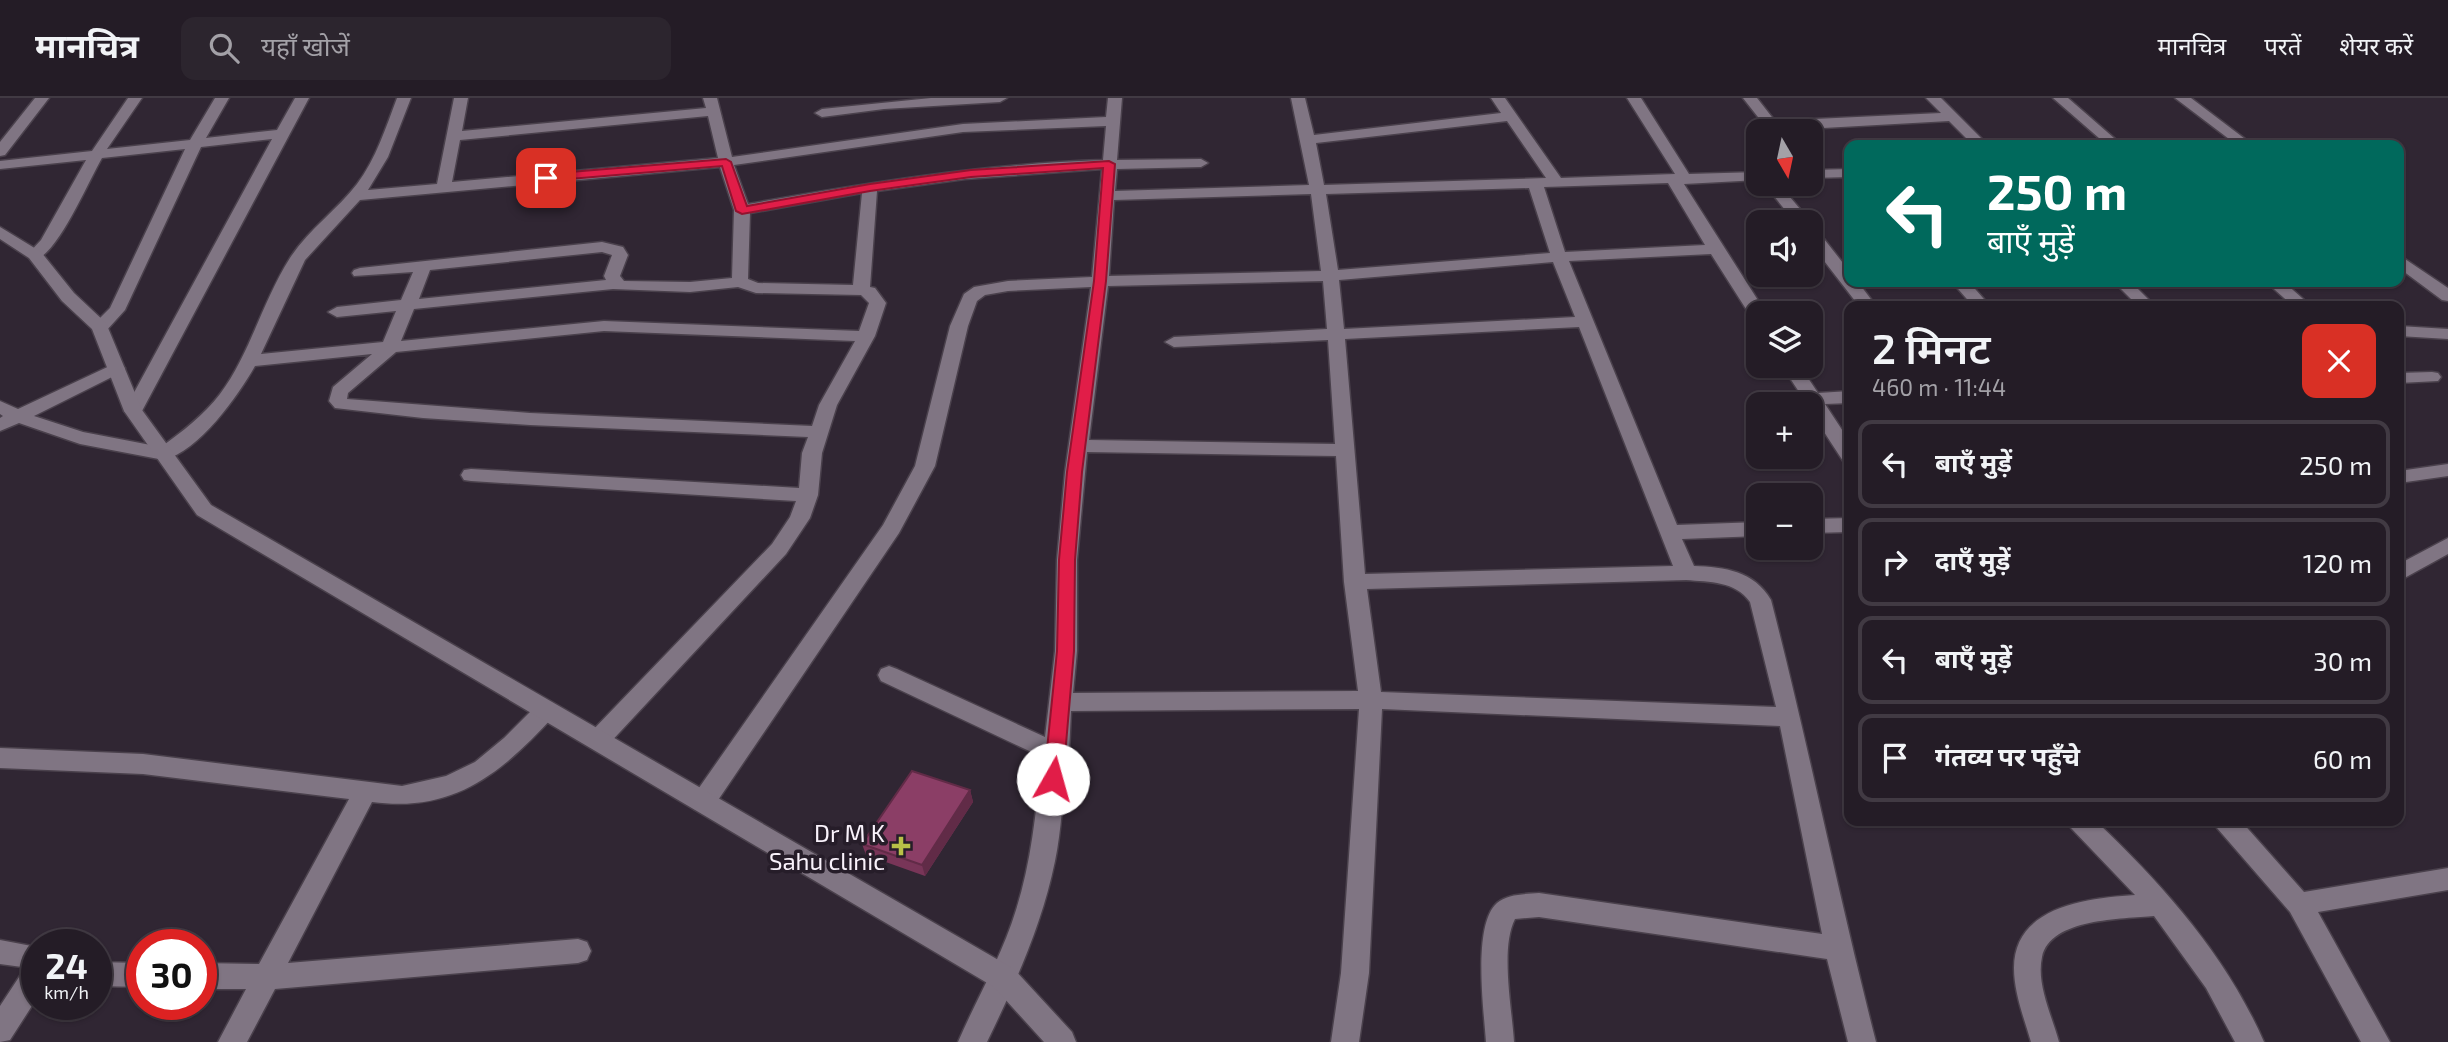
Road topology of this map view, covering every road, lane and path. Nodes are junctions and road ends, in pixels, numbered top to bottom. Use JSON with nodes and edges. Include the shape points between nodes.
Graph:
{"nodes":[{"id":1,"x":42,"y":98,"type":"edge"},
{"id":2,"x":135,"y":98,"type":"edge"},
{"id":3,"x":222,"y":98,"type":"edge"},
{"id":4,"x":302,"y":98,"type":"edge"},
{"id":5,"x":404,"y":98,"type":"edge"},
{"id":6,"x":461,"y":98,"type":"edge"},
{"id":7,"x":1000,"y":98,"type":"edge"},
{"id":8,"x":1115,"y":98,"type":"edge"},
{"id":9,"x":1299,"y":98,"type":"edge"},
{"id":10,"x":1498,"y":98,"type":"edge"},
{"id":11,"x":1634,"y":98,"type":"edge"},
{"id":12,"x":1750,"y":98,"type":"edge"},
{"id":13,"x":1933,"y":98,"type":"edge"},
{"id":14,"x":2060,"y":98,"type":"edge"},
{"id":15,"x":2182,"y":98,"type":"edge"},
{"id":16,"x":712,"y":104,"type":"edge"},
{"id":17,"x":822,"y":113,"type":"dead end"},
{"id":18,"x":1510,"y":116,"type":"junction"},
{"id":19,"x":1953,"y":117,"type":"junction"},
{"id":20,"x":1767,"y":119,"type":"edge"},
{"id":21,"x":1113,"y":121,"type":"junction"},
{"id":22,"x":1824,"y":125,"type":"edge"},
{"id":23,"x":282,"y":134,"type":"junction"},
{"id":24,"x":454,"y":136,"type":"junction"},
{"id":25,"x":1308,"y":140,"type":"junction"},
{"id":26,"x":1977,"y":140,"type":"edge"},
{"id":27,"x":2109,"y":140,"type":"edge"},
{"id":28,"x":2239,"y":140,"type":"edge"},
{"id":29,"x":195,"y":144,"type":"junction"},
{"id":30,"x":0,"y":152,"type":"edge"},
{"id":31,"x":96,"y":155,"type":"junction"},
{"id":32,"x":726,"y":162,"type":"junction"},
{"id":33,"x":1201,"y":163,"type":"dead end"},
{"id":34,"x":0,"y":164,"type":"edge"},
{"id":35,"x":1109,"y":164,"type":"junction"},
{"id":36,"x":1844,"y":173,"type":"edge"},
{"id":37,"x":1824,"y":174,"type":"edge"},
{"id":38,"x":1746,"y":177,"type":"edge"},
{"id":39,"x":1680,"y":180,"type":"junction"},
{"id":40,"x":1557,"y":183,"type":"junction"},
{"id":41,"x":1535,"y":184,"type":"junction"},
{"id":42,"x":443,"y":187,"type":"junction"},
{"id":43,"x":870,"y":188,"type":"junction"},
{"id":44,"x":1319,"y":190,"type":"junction"},
{"id":45,"x":1106,"y":196,"type":"junction"},
{"id":46,"x":1782,"y":196,"type":"edge"},
{"id":47,"x":353,"y":197,"type":"junction"},
{"id":48,"x":1793,"y":210,"type":"edge"},
{"id":49,"x":742,"y":211,"type":"junction"},
{"id":50,"x":0,"y":232,"type":"edge"},
{"id":51,"x":1823,"y":248,"type":"edge"},
{"id":52,"x":1716,"y":249,"type":"junction"},
{"id":53,"x":35,"y":255,"type":"junction"},
{"id":54,"x":1559,"y":257,"type":"junction"},
{"id":55,"x":2404,"y":264,"type":"edge"},
{"id":56,"x":424,"y":266,"type":"junction"},
{"id":57,"x":360,"y":273,"type":"dead end"},
{"id":58,"x":1844,"y":275,"type":"edge"},
{"id":59,"x":1330,"y":276,"type":"junction"},
{"id":60,"x":1100,"y":281,"type":"junction"},
{"id":61,"x":740,"y":282,"type":"junction"},
{"id":62,"x":615,"y":284,"type":"junction"},
{"id":63,"x":1853,"y":287,"type":"edge"},
{"id":64,"x":1965,"y":287,"type":"edge"},
{"id":65,"x":2127,"y":287,"type":"edge"},
{"id":66,"x":2280,"y":287,"type":"edge"},
{"id":67,"x":861,"y":290,"type":"junction"},
{"id":68,"x":2448,"y":296,"type":"edge"},
{"id":69,"x":1749,"y":301,"type":"edge"},
{"id":70,"x":1864,"y":301,"type":"edge"},
{"id":71,"x":1977,"y":301,"type":"edge"},
{"id":72,"x":2142,"y":301,"type":"edge"},
{"id":73,"x":2297,"y":301,"type":"edge"},
{"id":74,"x":408,"y":303,"type":"junction"},
{"id":75,"x":337,"y":312,"type":"dead end"},
{"id":76,"x":1585,"y":322,"type":"junction"},
{"id":77,"x":100,"y":327,"type":"junction"},
{"id":78,"x":2404,"y":331,"type":"edge"},
{"id":79,"x":2448,"y":334,"type":"edge"},
{"id":80,"x":1337,"y":335,"type":"junction"},
{"id":81,"x":866,"y":336,"type":"junction"},
{"id":82,"x":1174,"y":342,"type":"dead end"},
{"id":83,"x":389,"y":349,"type":"junction"},
{"id":84,"x":247,"y":361,"type":"junction"},
{"id":85,"x":116,"y":368,"type":"junction"},
{"id":86,"x":2432,"y":377,"type":"dead end"},
{"id":87,"x":2404,"y":378,"type":"edge"},
{"id":88,"x":1844,"y":397,"type":"edge"},
{"id":89,"x":1823,"y":398,"type":"edge"},
{"id":90,"x":133,"y":411,"type":"junction"},
{"id":91,"x":1823,"y":415,"type":"edge"},
{"id":92,"x":6,"y":416,"type":"edge"},
{"id":93,"x":819,"y":432,"type":"junction"},
{"id":94,"x":1078,"y":446,"type":"junction"},
{"id":95,"x":1844,"y":448,"type":"edge"},
{"id":96,"x":1345,"y":450,"type":"junction"},
{"id":97,"x":164,"y":454,"type":"junction"},
{"id":98,"x":2448,"y":470,"type":"edge"},
{"id":99,"x":471,"y":475,"type":"dead end"},
{"id":100,"x":2404,"y":476,"type":"edge"},
{"id":101,"x":808,"y":495,"type":"junction"},
{"id":102,"x":1844,"y":524,"type":"edge"},
{"id":103,"x":1823,"y":525,"type":"edge"},
{"id":104,"x":1746,"y":529,"type":"edge"},
{"id":105,"x":1670,"y":532,"type":"junction"},
{"id":106,"x":2448,"y":545,"type":"edge"},
{"id":107,"x":2404,"y":564,"type":"edge"},
{"id":108,"x":1686,"y":573,"type":"junction"},
{"id":109,"x":1355,"y":582,"type":"junction"},
{"id":110,"x":889,"y":675,"type":"dead end"},
{"id":111,"x":1371,"y":700,"type":"junction"},
{"id":112,"x":1061,"y":702,"type":"junction"},
{"id":113,"x":546,"y":710,"type":"junction"},
{"id":114,"x":1790,"y":717,"type":"junction"},
{"id":115,"x":598,"y":740,"type":"junction"},
{"id":116,"x":1057,"y":753,"type":"junction"},
{"id":117,"x":0,"y":758,"type":"edge"},
{"id":118,"x":366,"y":792,"type":"junction"},
{"id":119,"x":703,"y":802,"type":"junction"},
{"id":120,"x":2085,"y":826,"type":"edge"},
{"id":121,"x":2230,"y":826,"type":"edge"},
{"id":122,"x":2448,"y":879,"type":"edge"},
{"id":123,"x":2162,"y":904,"type":"junction"},
{"id":124,"x":2300,"y":904,"type":"junction"},
{"id":125,"x":1838,"y":948,"type":"junction"},
{"id":126,"x":578,"y":951,"type":"dead end"},
{"id":127,"x":0,"y":952,"type":"edge"},
{"id":128,"x":21,"y":954,"type":"edge"},
{"id":129,"x":217,"y":976,"type":"edge"},
{"id":130,"x":268,"y":977,"type":"junction"},
{"id":131,"x":1004,"y":978,"type":"junction"},
{"id":132,"x":21,"y":998,"type":"edge"},
{"id":133,"x":0,"y":1031,"type":"edge"},
{"id":134,"x":232,"y":1042,"type":"edge"},
{"id":135,"x":972,"y":1042,"type":"edge"},
{"id":136,"x":1062,"y":1042,"type":"edge"},
{"id":137,"x":1345,"y":1042,"type":"edge"},
{"id":138,"x":1500,"y":1042,"type":"edge"},
{"id":139,"x":1862,"y":1042,"type":"edge"},
{"id":140,"x":2045,"y":1042,"type":"edge"},
{"id":141,"x":2250,"y":1042,"type":"edge"},
{"id":142,"x":2376,"y":1042,"type":"edge"}],
"edges":[{"from":1,"to":30,"type":"street"},
{"from":2,"to":31,"type":"street"},
{"from":3,"to":29,"type":"street"},
{"from":4,"to":23,"type":"street"},
{"from":5,"to":47,"type":"street","via":[[383,151]]},
{"from":6,"to":24,"type":"street"},
{"from":7,"to":17,"type":"street"},
{"from":8,"to":21,"type":"street"},
{"from":9,"to":25,"type":"street"},
{"from":10,"to":18,"type":"street"},
{"from":11,"to":39,"type":"street"},
{"from":12,"to":20,"type":"street"},
{"from":13,"to":19,"type":"street"},
{"from":14,"to":27,"type":"street"},
{"from":15,"to":28,"type":"street"},
{"from":16,"to":24,"type":"street"},
{"from":16,"to":32,"type":"street"},
{"from":18,"to":25,"type":"street"},
{"from":18,"to":40,"type":"street"},
{"from":19,"to":22,"type":"street"},
{"from":19,"to":26,"type":"street"},
{"from":21,"to":32,"type":"street","via":[[963,128]]},
{"from":21,"to":35,"type":"street"},
{"from":23,"to":29,"type":"street"},
{"from":23,"to":90,"type":"street"},
{"from":24,"to":42,"type":"street"},
{"from":25,"to":44,"type":"street"},
{"from":29,"to":31,"type":"street"},
{"from":29,"to":77,"type":"street","via":[[117,310]]},
{"from":31,"to":34,"type":"street"},
{"from":31,"to":53,"type":"street","via":[[48,243]]},
{"from":32,"to":42,"type":"street"},
{"from":32,"to":49,"type":"street"},
{"from":33,"to":35,"type":"street"},
{"from":35,"to":43,"type":"street","via":[[996,171]]},
{"from":35,"to":45,"type":"street"},
{"from":36,"to":37,"type":"street"},
{"from":38,"to":39,"type":"street"},
{"from":39,"to":40,"type":"street"},
{"from":39,"to":52,"type":"street"},
{"from":40,"to":41,"type":"street"},
{"from":41,"to":44,"type":"street"},
{"from":41,"to":54,"type":"street"},
{"from":42,"to":47,"type":"street"},
{"from":43,"to":49,"type":"street"},
{"from":43,"to":67,"type":"street"},
{"from":44,"to":45,"type":"street"},
{"from":44,"to":59,"type":"street"},
{"from":45,"to":60,"type":"street"},
{"from":46,"to":48,"type":"street"},
{"from":47,"to":84,"type":"street","via":[[297,259]]},
{"from":49,"to":61,"type":"street"},
{"from":50,"to":53,"type":"street"},
{"from":51,"to":58,"type":"street"},
{"from":52,"to":54,"type":"street"},
{"from":52,"to":69,"type":"street"},
{"from":53,"to":77,"type":"street","via":[[68,297]]},
{"from":54,"to":59,"type":"street"},
{"from":54,"to":76,"type":"street"},
{"from":55,"to":68,"type":"street"},
{"from":56,"to":57,"type":"street"},
{"from":56,"to":62,"type":"street","via":[[602,247],[617,250],[620,256],[612,276]]},
{"from":56,"to":74,"type":"street"},
{"from":59,"to":60,"type":"street"},
{"from":59,"to":80,"type":"street"},
{"from":60,"to":94,"type":"street"},
{"from":60,"to":119,"type":"street","via":[[991,288],[971,298],[959,326],[925,466],[910,498]]},
{"from":61,"to":62,"type":"street"},
{"from":61,"to":67,"type":"street","via":[[757,288]]},
{"from":62,"to":74,"type":"street"},
{"from":63,"to":70,"type":"street"},
{"from":64,"to":71,"type":"street"},
{"from":65,"to":72,"type":"street"},
{"from":66,"to":73,"type":"street"},
{"from":67,"to":81,"type":"street","via":[[878,303]]},
{"from":74,"to":75,"type":"street"},
{"from":74,"to":83,"type":"street"},
{"from":76,"to":80,"type":"street"},
{"from":76,"to":105,"type":"street"},
{"from":77,"to":85,"type":"street"},
{"from":78,"to":79,"type":"street"},
{"from":80,"to":82,"type":"street"},
{"from":80,"to":96,"type":"street"},
{"from":81,"to":83,"type":"street","via":[[604,326]]},
{"from":81,"to":93,"type":"street","via":[[828,405]]},
{"from":83,"to":84,"type":"street"},
{"from":83,"to":93,"type":"street","via":[[339,391],[338,401],[437,413]]},
{"from":84,"to":97,"type":"street","via":[[214,413]]},
{"from":85,"to":90,"type":"street"},
{"from":85,"to":92,"type":"street"},
{"from":86,"to":87,"type":"street"},
{"from":88,"to":89,"type":"street"},
{"from":90,"to":97,"type":"street"},
{"from":91,"to":95,"type":"street"},
{"from":92,"to":97,"type":"street","via":[[70,436]]},
{"from":93,"to":101,"type":"street"},
{"from":94,"to":96,"type":"street"},
{"from":94,"to":112,"type":"street"},
{"from":96,"to":109,"type":"street"},
{"from":97,"to":113,"type":"street","via":[[205,510]]},
{"from":98,"to":100,"type":"street"},
{"from":99,"to":101,"type":"street"},
{"from":101,"to":115,"type":"street","via":[[800,518],[779,549]]},
{"from":102,"to":103,"type":"street"},
{"from":104,"to":105,"type":"street"},
{"from":105,"to":108,"type":"street"},
{"from":106,"to":107,"type":"street"},
{"from":108,"to":109,"type":"street"},
{"from":108,"to":114,"type":"street","via":[[1726,575],[1752,589],[1760,600]]},
{"from":109,"to":111,"type":"street"},
{"from":110,"to":116,"type":"street"},
{"from":111,"to":112,"type":"street"},
{"from":111,"to":114,"type":"street"},
{"from":111,"to":137,"type":"street","via":[[1355,973]]},
{"from":112,"to":116,"type":"street"},
{"from":113,"to":115,"type":"street"},
{"from":113,"to":118,"type":"street","via":[[499,759],[471,778],[402,796]]},
{"from":114,"to":125,"type":"street"},
{"from":115,"to":119,"type":"street"},
{"from":116,"to":131,"type":"street","via":[[1043,859]]},
{"from":117,"to":118,"type":"street","via":[[143,764]]},
{"from":118,"to":130,"type":"street"},
{"from":119,"to":131,"type":"street"},
{"from":120,"to":123,"type":"street"},
{"from":121,"to":124,"type":"street"},
{"from":122,"to":124,"type":"street"},
{"from":123,"to":140,"type":"street","via":[[2078,913],[2050,925],[2034,943],[2028,957],[2030,984]]},
{"from":123,"to":141,"type":"street","via":[[2202,958]]},
{"from":124,"to":142,"type":"street"},
{"from":125,"to":138,"type":"street","via":[[1539,905],[1516,907],[1500,920],[1497,944]]},
{"from":125,"to":139,"type":"street"},
{"from":126,"to":130,"type":"street"},
{"from":127,"to":128,"type":"street"},
{"from":129,"to":130,"type":"street"},
{"from":130,"to":134,"type":"street"},
{"from":131,"to":135,"type":"street"},
{"from":131,"to":136,"type":"street"},
{"from":132,"to":133,"type":"street"}]}
